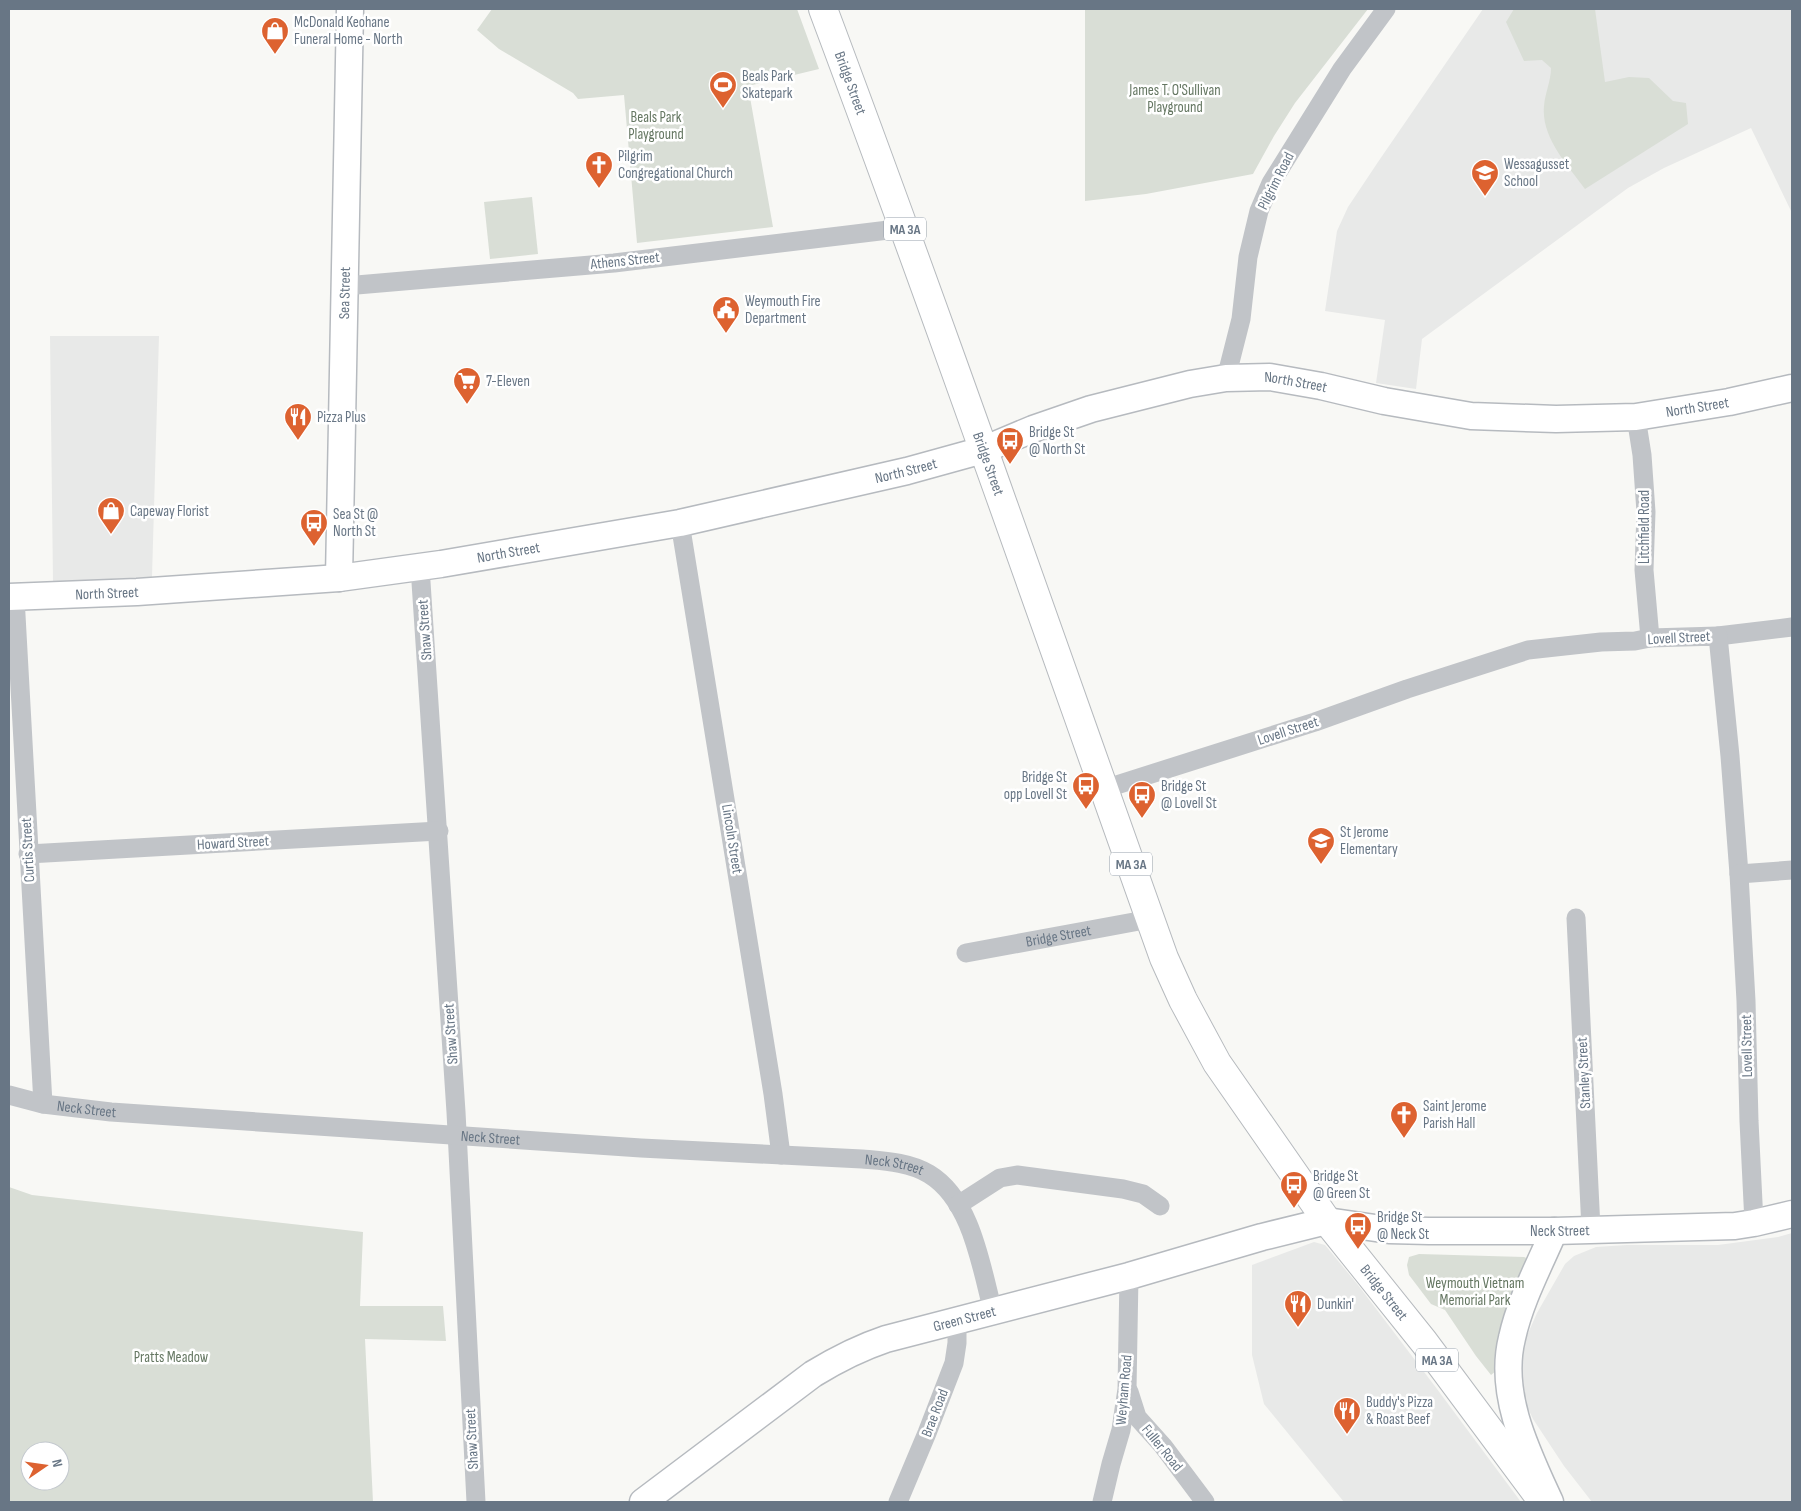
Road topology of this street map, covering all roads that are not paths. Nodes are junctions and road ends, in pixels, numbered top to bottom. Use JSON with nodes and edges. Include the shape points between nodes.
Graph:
{"nodes":[{"id":1,"x":350,"y":9,"type":"edge"},
{"id":2,"x":823,"y":9,"type":"edge"},
{"id":3,"x":1386,"y":9,"type":"edge"},
{"id":4,"x":904,"y":228,"type":"junction"},
{"id":5,"x":345,"y":286,"type":"junction"},
{"id":6,"x":1226,"y":378,"type":"junction"},
{"id":7,"x":1792,"y":388,"type":"edge"},
{"id":8,"x":1636,"y":417,"type":"junction"},
{"id":9,"x":983,"y":450,"type":"junction"},
{"id":10,"x":680,"y":524,"type":"junction"},
{"id":11,"x":420,"y":567,"type":"junction"},
{"id":12,"x":339,"y":578,"type":"junction"},
{"id":13,"x":12,"y":597,"type":"edge"},
{"id":14,"x":1792,"y":627,"type":"edge"},
{"id":15,"x":1718,"y":636,"type":"junction"},
{"id":16,"x":1650,"y":638,"type":"junction"},
{"id":17,"x":1104,"y":789,"type":"junction"},
{"id":18,"x":438,"y":831,"type":"junction"},
{"id":19,"x":28,"y":854,"type":"junction"},
{"id":20,"x":1792,"y":870,"type":"edge"},
{"id":21,"x":1739,"y":874,"type":"junction"},
{"id":22,"x":1576,"y":918,"type":"dead end"},
{"id":23,"x":1150,"y":919,"type":"junction"},
{"id":24,"x":966,"y":953,"type":"dead end"},
{"id":25,"x":9,"y":1095,"type":"edge"},
{"id":26,"x":43,"y":1104,"type":"junction"},
{"id":27,"x":457,"y":1134,"type":"junction"},
{"id":28,"x":781,"y":1155,"type":"junction"},
{"id":29,"x":958,"y":1206,"type":"junction"},
{"id":30,"x":1160,"y":1206,"type":"dead end"},
{"id":31,"x":1792,"y":1214,"type":"edge"},
{"id":32,"x":1327,"y":1221,"type":"junction"},
{"id":33,"x":1754,"y":1223,"type":"junction"},
{"id":34,"x":1591,"y":1229,"type":"junction"},
{"id":35,"x":1554,"y":1231,"type":"junction"},
{"id":36,"x":1129,"y":1276,"type":"junction"},
{"id":37,"x":993,"y":1311,"type":"junction"},
{"id":38,"x":957,"y":1321,"type":"junction"},
{"id":39,"x":1127,"y":1389,"type":"junction"},
{"id":40,"x":476,"y":1502,"type":"edge"},
{"id":41,"x":643,"y":1502,"type":"edge"},
{"id":42,"x":898,"y":1502,"type":"edge"},
{"id":43,"x":1102,"y":1502,"type":"edge"},
{"id":44,"x":1205,"y":1502,"type":"edge"},
{"id":45,"x":1543,"y":1502,"type":"edge"},
{"id":46,"x":1551,"y":1502,"type":"edge"}],
"edges":[{"from":1,"to":5,"type":"street","name":"Sea Street"},
{"from":2,"to":4,"type":"main road","name":"Bridge Street","number":"MA 3A"},
{"from":3,"to":6,"type":"street","name":"Pilgrim Road","via":[[1342,69],[1271,183],[1259,211],[1248,257],[1241,319]]},
{"from":4,"to":5,"type":"street","name":"Athens Street","via":[[614,263]]},
{"from":4,"to":9,"type":"main road","name":"Bridge Street","number":"MA 3A"},
{"from":5,"to":12,"type":"street","name":"Sea Street"},
{"from":6,"to":8,"type":"street","name":"North Street","via":[[1270,377],[1471,416]]},
{"from":6,"to":9,"type":"street","name":"North Street","via":[[1091,409]]},
{"from":7,"to":8,"type":"street","name":"North Street"},
{"from":8,"to":16,"type":"street","name":"Litchfield Road","via":[[1646,512],[1644,570]]},
{"from":9,"to":10,"type":"street","name":"North Street"},
{"from":9,"to":17,"type":"main road","name":"Bridge Street","number":"MA 3A"},
{"from":10,"to":11,"type":"street","name":"North Street"},
{"from":10,"to":28,"type":"street","name":"Lincoln Street"},
{"from":11,"to":12,"type":"street","name":"North Street"},
{"from":11,"to":18,"type":"street","name":"Shaw Street"},
{"from":12,"to":13,"type":"street","name":"North Street"},
{"from":13,"to":19,"type":"street","name":"Curtis Street"},
{"from":14,"to":15,"type":"street"},
{"from":15,"to":16,"type":"street","name":"Lovell Street"},
{"from":15,"to":21,"type":"street","name":"Lovell Street"},
{"from":16,"to":17,"type":"street","name":"Lovell Street","via":[[1528,650]]},
{"from":17,"to":23,"type":"main road","name":"Bridge Street","number":"MA 3A"},
{"from":18,"to":19,"type":"street","name":"Howard Street"},
{"from":18,"to":27,"type":"street","name":"Shaw Street"},
{"from":19,"to":26,"type":"street","name":"Curtis Street"},
{"from":20,"to":21,"type":"street"},
{"from":21,"to":33,"type":"street","name":"Lovell Street"},
{"from":22,"to":34,"type":"street","name":"Stanley Street"},
{"from":23,"to":24,"type":"street","name":"Bridge Street"},
{"from":23,"to":32,"type":"main road","name":"Bridge Street","number":"MA 3A","via":[[1164,958],[1217,1063]]},
{"from":25,"to":26,"type":"street","name":"Neck Street"},
{"from":26,"to":27,"type":"street","name":"Neck Street","via":[[111,1112]]},
{"from":27,"to":28,"type":"street","name":"Neck Street"},
{"from":27,"to":40,"type":"street","name":"Shaw Street"},
{"from":28,"to":29,"type":"street","name":"Neck Street","via":[[893,1162],[929,1174],[946,1188]]},
{"from":29,"to":30,"type":"street","via":[[1000,1178],[1017,1175],[1143,1194]]},
{"from":29,"to":37,"type":"street","name":"Neck Street","via":[[975,1242]]},
{"from":31,"to":33,"type":"street","name":"Neck Street"},
{"from":32,"to":35,"type":"street","name":"Neck Street","via":[[1389,1230]]},
{"from":32,"to":36,"type":"street","name":"Green Street"},
{"from":32,"to":45,"type":"main road","name":"Bridge Street","number":"MA 3A","via":[[1424,1342]]},
{"from":33,"to":34,"type":"street","name":"Neck Street"},
{"from":34,"to":35,"type":"street","name":"Neck Street"},
{"from":35,"to":46,"type":"street","via":[[1522,1305],[1511,1339],[1508,1371],[1510,1396],[1518,1422]]},
{"from":36,"to":37,"type":"street","name":"Green Street"},
{"from":36,"to":39,"type":"street","name":"Weyham Road"},
{"from":37,"to":38,"type":"street","name":"Green Street"},
{"from":38,"to":41,"type":"street","name":"Green Street","via":[[886,1339],[840,1358],[781,1397]]},
{"from":38,"to":42,"type":"street","name":"Brae Road","via":[[954,1363]]},
{"from":39,"to":43,"type":"street","name":"Weyham Road","via":[[1121,1430]]},
{"from":39,"to":44,"type":"street","name":"Fuller Road","via":[[1137,1417]]}]}
